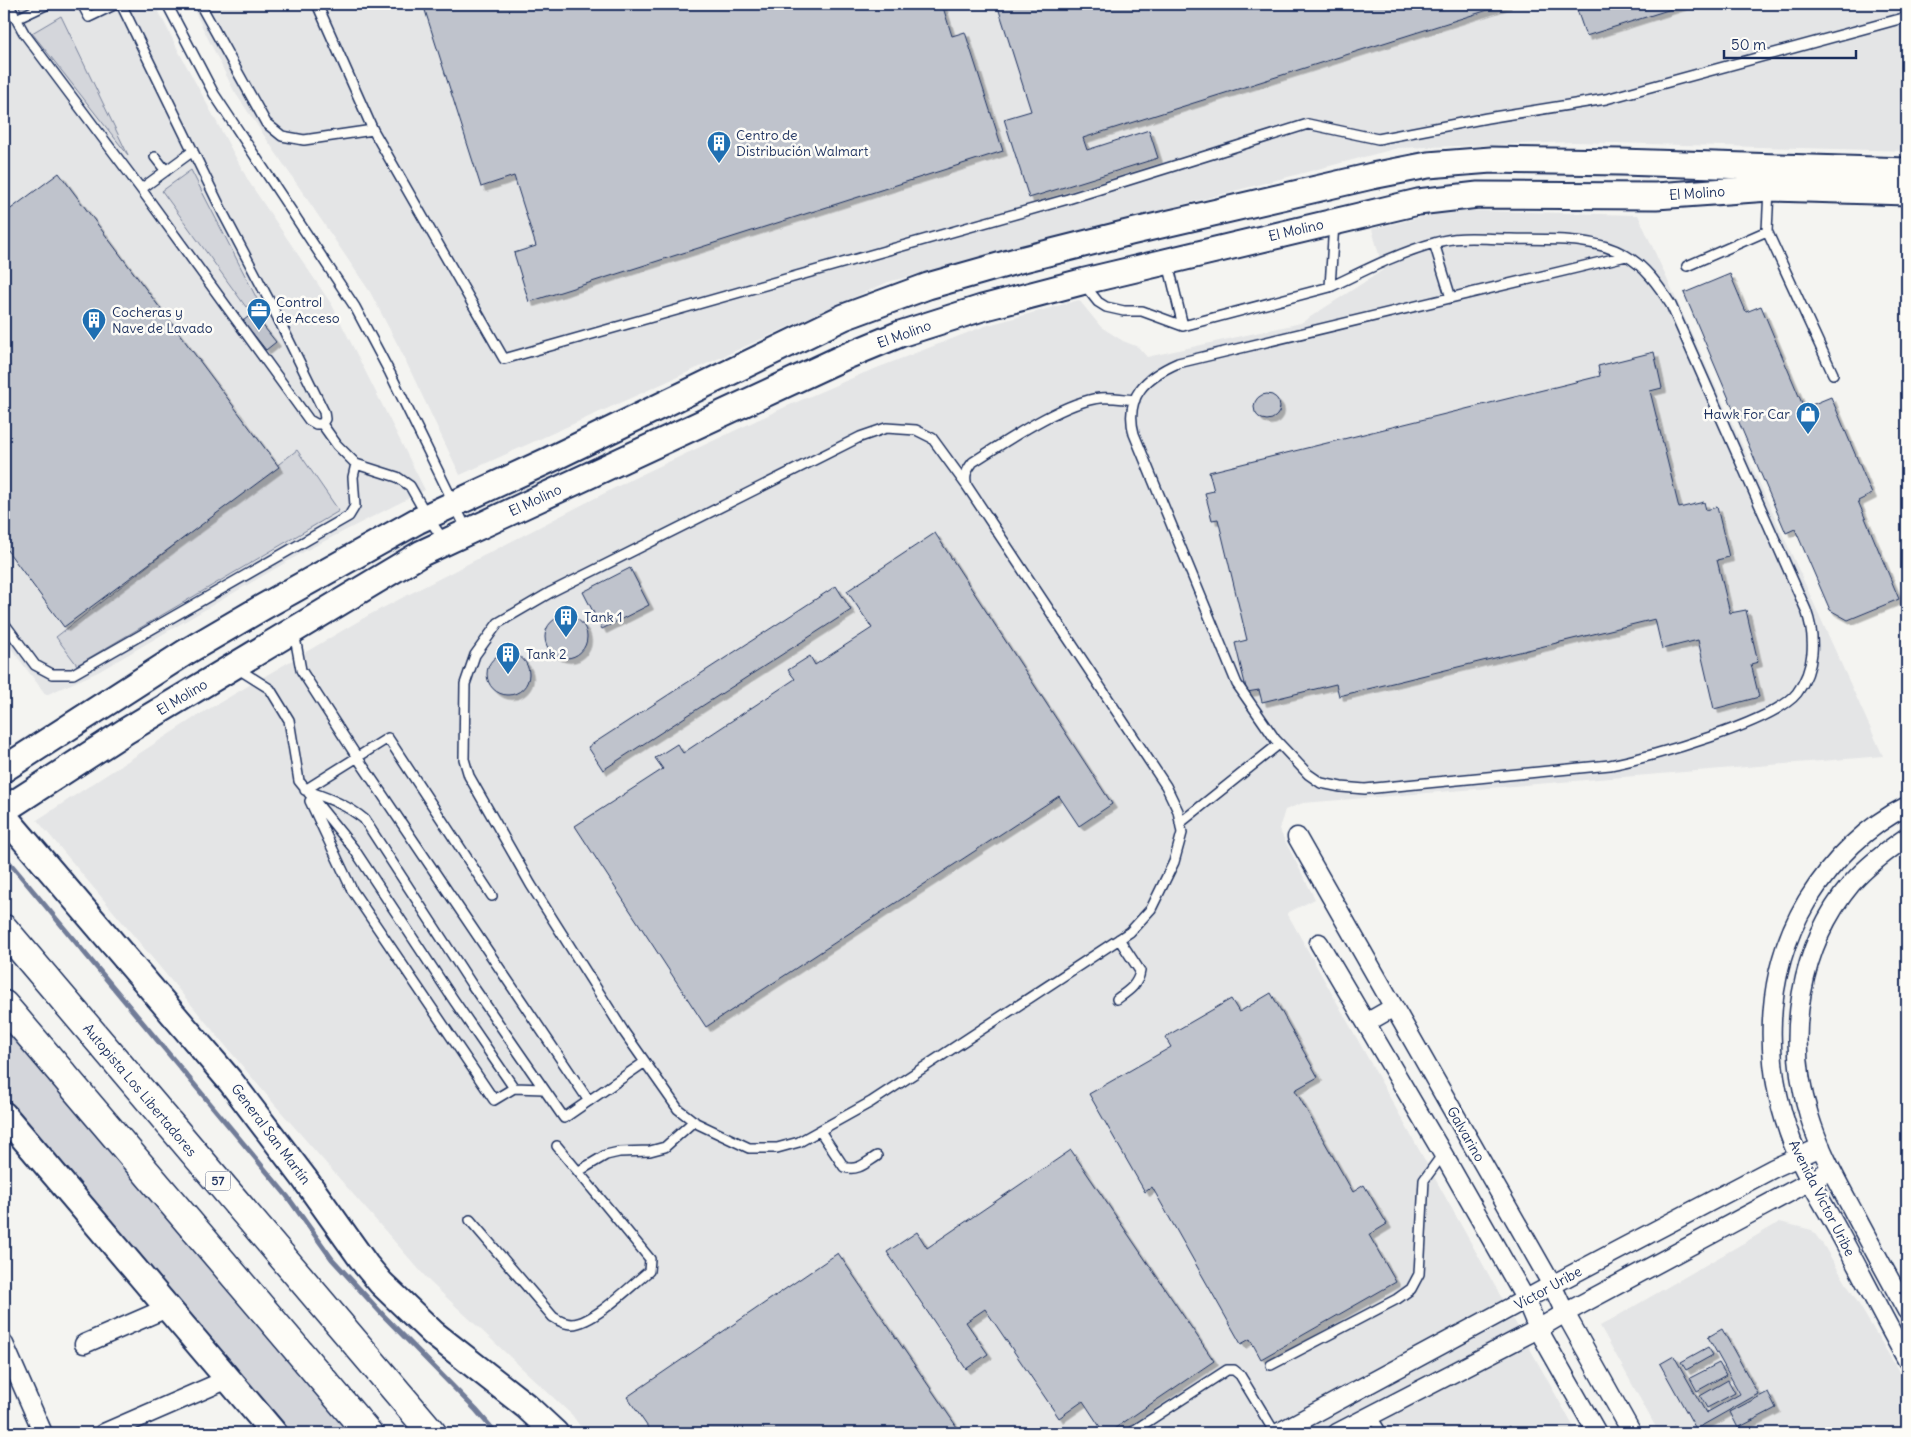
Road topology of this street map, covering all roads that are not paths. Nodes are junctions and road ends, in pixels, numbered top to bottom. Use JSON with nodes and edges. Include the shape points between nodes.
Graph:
{"nodes":[{"id":1,"x":8,"y":4,"type":"edge"},
{"id":2,"x":48,"y":4,"type":"edge"},
{"id":3,"x":82,"y":4,"type":"edge"},
{"id":4,"x":116,"y":4,"type":"edge"},
{"id":5,"x":121,"y":4,"type":"edge"},
{"id":6,"x":167,"y":4,"type":"edge"},
{"id":7,"x":200,"y":4,"type":"edge"},
{"id":8,"x":317,"y":4,"type":"edge"},
{"id":9,"x":1907,"y":17,"type":"edge"},
{"id":10,"x":16,"y":20,"type":"junction"},
{"id":11,"x":373,"y":130,"type":"junction"},
{"id":12,"x":193,"y":151,"type":"junction"},
{"id":13,"x":155,"y":157,"type":"dead end"},
{"id":14,"x":1621,"y":162,"type":"junction"},
{"id":15,"x":166,"y":171,"type":"junction"},
{"id":16,"x":1907,"y":171,"type":"edge"},
{"id":17,"x":1769,"y":188,"type":"junction"},
{"id":18,"x":141,"y":189,"type":"junction"},
{"id":19,"x":1907,"y":192,"type":"edge"},
{"id":20,"x":1297,"y":194,"type":"junction"},
{"id":21,"x":1620,"y":196,"type":"junction"},
{"id":22,"x":1334,"y":221,"type":"junction"},
{"id":23,"x":1304,"y":228,"type":"junction"},
{"id":24,"x":1767,"y":231,"type":"junction"},
{"id":25,"x":1434,"y":243,"type":"junction"},
{"id":26,"x":1626,"y":256,"type":"junction"},
{"id":27,"x":1168,"y":262,"type":"junction"},
{"id":28,"x":1687,"y":266,"type":"dead end"},
{"id":29,"x":1086,"y":281,"type":"junction"},
{"id":30,"x":1330,"y":287,"type":"junction"},
{"id":31,"x":900,"y":295,"type":"junction"},
{"id":32,"x":1451,"y":298,"type":"junction"},
{"id":33,"x":1183,"y":326,"type":"junction"},
{"id":34,"x":905,"y":332,"type":"junction"},
{"id":35,"x":1833,"y":374,"type":"dead end"},
{"id":36,"x":1134,"y":400,"type":"junction"},
{"id":37,"x":322,"y":424,"type":"junction"},
{"id":38,"x":356,"y":464,"type":"junction"},
{"id":39,"x":968,"y":486,"type":"junction"},
{"id":40,"x":454,"y":504,"type":"junction"},
{"id":41,"x":427,"y":516,"type":"junction"},
{"id":42,"x":468,"y":531,"type":"junction"},
{"id":43,"x":445,"y":542,"type":"junction"},
{"id":44,"x":4,"y":623,"type":"edge"},
{"id":45,"x":294,"y":629,"type":"junction"},
{"id":46,"x":233,"y":666,"type":"junction"},
{"id":47,"x":119,"y":694,"type":"junction"},
{"id":48,"x":126,"y":731,"type":"junction"},
{"id":49,"x":1280,"y":744,"type":"junction"},
{"id":50,"x":357,"y":757,"type":"junction"},
{"id":51,"x":4,"y":769,"type":"edge"},
{"id":52,"x":305,"y":790,"type":"junction"},
{"id":53,"x":1907,"y":806,"type":"edge"},
{"id":54,"x":4,"y":810,"type":"edge"},
{"id":55,"x":4,"y":816,"type":"edge"},
{"id":56,"x":1180,"y":823,"type":"junction"},
{"id":57,"x":1297,"y":836,"type":"dead end"},
{"id":58,"x":1907,"y":837,"type":"edge"},
{"id":59,"x":492,"y":896,"type":"dead end"},
{"id":60,"x":4,"y":929,"type":"edge"},
{"id":61,"x":1120,"y":939,"type":"junction"},
{"id":62,"x":1320,"y":943,"type":"dead end"},
{"id":63,"x":1118,"y":999,"type":"dead end"},
{"id":64,"x":4,"y":1006,"type":"edge"},
{"id":65,"x":1394,"y":1006,"type":"junction"},
{"id":66,"x":1366,"y":1023,"type":"junction"},
{"id":67,"x":645,"y":1062,"type":"junction"},
{"id":68,"x":514,"y":1088,"type":"junction"},
{"id":69,"x":544,"y":1089,"type":"junction"},
{"id":70,"x":589,"y":1100,"type":"junction"},
{"id":71,"x":4,"y":1114,"type":"edge"},
{"id":72,"x":694,"y":1121,"type":"junction"},
{"id":73,"x":820,"y":1131,"type":"junction"},
{"id":74,"x":557,"y":1146,"type":"dead end"},
{"id":75,"x":1821,"y":1147,"type":"junction"},
{"id":76,"x":1443,"y":1154,"type":"junction"},
{"id":77,"x":877,"y":1156,"type":"dead end"},
{"id":78,"x":1798,"y":1157,"type":"junction"},
{"id":79,"x":1831,"y":1170,"type":"junction"},
{"id":80,"x":579,"y":1171,"type":"junction"},
{"id":81,"x":1810,"y":1181,"type":"junction"},
{"id":82,"x":470,"y":1220,"type":"dead end"},
{"id":83,"x":1552,"y":1285,"type":"junction"},
{"id":84,"x":1526,"y":1300,"type":"junction"},
{"id":85,"x":167,"y":1308,"type":"junction"},
{"id":86,"x":1907,"y":1311,"type":"edge"},
{"id":87,"x":1564,"y":1313,"type":"junction"},
{"id":88,"x":1538,"y":1329,"type":"junction"},
{"id":89,"x":4,"y":1344,"type":"edge"},
{"id":90,"x":84,"y":1344,"type":"dead end"},
{"id":91,"x":1907,"y":1360,"type":"edge"},
{"id":92,"x":1271,"y":1365,"type":"dead end"},
{"id":93,"x":228,"y":1379,"type":"junction"},
{"id":94,"x":1372,"y":1415,"type":"junction"},
{"id":95,"x":43,"y":1433,"type":"edge"},
{"id":96,"x":104,"y":1433,"type":"edge"},
{"id":97,"x":274,"y":1433,"type":"edge"},
{"id":98,"x":368,"y":1433,"type":"edge"},
{"id":99,"x":432,"y":1433,"type":"edge"},
{"id":100,"x":555,"y":1433,"type":"edge"},
{"id":101,"x":1130,"y":1433,"type":"edge"},
{"id":102,"x":1276,"y":1433,"type":"edge"},
{"id":103,"x":1337,"y":1433,"type":"edge"},
{"id":104,"x":1382,"y":1433,"type":"edge"},
{"id":105,"x":1597,"y":1433,"type":"edge"},
{"id":106,"x":1632,"y":1433,"type":"edge"}],
"edges":[{"from":1,"to":10,"type":"lane"},
{"from":2,"to":10,"type":"lane"},
{"from":3,"to":4,"type":"lane","via":[[88,17]]},
{"from":5,"to":12,"type":"lane"},
{"from":6,"to":40,"type":"lane","via":[[214,94],[354,307]]},
{"from":7,"to":11,"type":"lane","via":[[266,123],[282,136],[304,140]]},
{"from":8,"to":11,"type":"lane"},
{"from":9,"to":11,"type":"lane","via":[[1606,99],[1378,139],[1308,124],[1068,199],[504,359]]},
{"from":10,"to":18,"type":"lane"},
{"from":12,"to":15,"type":"lane"},
{"from":12,"to":37,"type":"lane","via":[[324,412]]},
{"from":13,"to":15,"type":"lane"},
{"from":14,"to":16,"type":"street","name":"El Molino"},
{"from":14,"to":20,"type":"street","name":"El Molino","via":[[1491,160],[1452,163],[1400,170]]},
{"from":14,"to":21,"type":"street","via":[[1627,179]]},
{"from":15,"to":18,"type":"lane"},
{"from":17,"to":19,"type":"street","name":"El Molino"},
{"from":17,"to":21,"type":"street","name":"El Molino"},
{"from":17,"to":24,"type":"lane"},
{"from":18,"to":37,"type":"lane","via":[[309,420]]},
{"from":20,"to":23,"type":"street","via":[[1307,208]]},
{"from":20,"to":31,"type":"street","name":"El Molino","via":[[1016,261]]},
{"from":21,"to":22,"type":"street","name":"El Molino","via":[[1478,195],[1418,202]]},
{"from":22,"to":23,"type":"street","name":"El Molino"},
{"from":22,"to":30,"type":"lane"},
{"from":23,"to":27,"type":"street","name":"El Molino"},
{"from":24,"to":28,"type":"lane"},
{"from":24,"to":35,"type":"lane"},
{"from":25,"to":26,"type":"lane","via":[[1456,238],[1577,241],[1609,248]]},
{"from":25,"to":30,"type":"lane"},
{"from":25,"to":32,"type":"lane"},
{"from":26,"to":32,"type":"lane"},
{"from":26,"to":49,"type":"lane","via":[[1654,280],[1670,305],[1806,610],[1811,624],[1812,658],[1796,694],[1759,718],[1637,760],[1610,766],[1365,789],[1321,783]]},
{"from":27,"to":29,"type":"street","name":"El Molino"},
{"from":27,"to":33,"type":"lane"},
{"from":29,"to":33,"type":"lane","via":[[1090,292],[1106,307],[1142,311]]},
{"from":29,"to":34,"type":"street","name":"El Molino"},
{"from":30,"to":33,"type":"lane"},
{"from":31,"to":34,"type":"street","via":[[894,306],[894,318]]},
{"from":31,"to":40,"type":"street","name":"El Molino","via":[[844,317]]},
{"from":32,"to":36,"type":"lane","via":[[1178,363],[1148,379]]},
{"from":34,"to":42,"type":"street","name":"El Molino"},
{"from":36,"to":39,"type":"lane","via":[[1098,398],[1034,424],[973,462],[965,478]]},
{"from":36,"to":49,"type":"lane","via":[[1131,422],[1134,434],[1234,675]]},
{"from":37,"to":38,"type":"lane"},
{"from":38,"to":41,"type":"lane","via":[[397,477],[410,486]]},
{"from":38,"to":44,"type":"lane","via":[[353,477],[355,506],[349,516],[73,674],[52,674],[35,665]]},
{"from":39,"to":56,"type":"lane","via":[[1166,786]]},
{"from":39,"to":67,"type":"lane","via":[[932,438],[916,430],[886,428],[860,437],[551,592],[498,623],[475,655],[465,684],[464,759],[469,776],[531,885]]},
{"from":40,"to":41,"type":"street","name":"El Molino"},
{"from":40,"to":42,"type":"lane"},
{"from":41,"to":43,"type":"lane"},
{"from":41,"to":47,"type":"street","name":"El Molino","via":[[263,607]]},
{"from":42,"to":43,"type":"street","name":"El Molino"},
{"from":43,"to":45,"type":"street","name":"El Molino"},
{"from":45,"to":46,"type":"street","name":"El Molino"},
{"from":45,"to":50,"type":"lane","via":[[301,670]]},
{"from":46,"to":48,"type":"street","name":"El Molino"},
{"from":46,"to":52,"type":"lane","via":[[270,689],[288,720],[299,781]]},
{"from":47,"to":48,"type":"street","via":[[114,705],[114,717],[120,728]]},
{"from":47,"to":51,"type":"street","name":"El Molino"},
{"from":48,"to":54,"type":"street","name":"El Molino"},
{"from":49,"to":56,"type":"lane"},
{"from":50,"to":52,"type":"lane"},
{"from":50,"to":59,"type":"lane","via":[[388,738]]},
{"from":50,"to":70,"type":"lane"},
{"from":52,"to":68,"type":"lane","via":[[354,849]]},
{"from":52,"to":68,"type":"lane","via":[[352,890],[494,1100]]},
{"from":52,"to":69,"type":"lane","via":[[340,802],[364,819]]},
{"from":53,"to":78,"type":"street","name":"Avenida Victor Uribe","via":[[1860,836],[1829,870],[1800,913],[1781,960],[1773,1006],[1772,1056],[1780,1104]]},
{"from":55,"to":100,"type":"street","name":"General San Martín","via":[[232,1082],[381,1283],[433,1333]]},
{"from":56,"to":61,"type":"lane","via":[[1182,833],[1174,862],[1151,909]]},
{"from":57,"to":65,"type":"street","name":"Galvarino"},
{"from":58,"to":75,"type":"street","name":"Avenida Victor Uribe","via":[[1865,870],[1843,896],[1821,934],[1807,972],[1798,1017],[1799,1065],[1809,1116]]},
{"from":60,"to":99,"type":"highway","name":"Autopista Los Libertadores","number":"57"},
{"from":61,"to":63,"type":"lane","via":[[1140,971],[1139,980]]},
{"from":61,"to":73,"type":"lane","via":[[871,1102]]},
{"from":62,"to":66,"type":"street"},
{"from":64,"to":98,"type":"highway"},
{"from":65,"to":66,"type":"street"},
{"from":65,"to":83,"type":"street","name":"Galvarino"},
{"from":66,"to":76,"type":"street"},
{"from":67,"to":70,"type":"lane"},
{"from":67,"to":72,"type":"lane","via":[[678,1109]]},
{"from":68,"to":69,"type":"lane"},
{"from":69,"to":70,"type":"lane","via":[[564,1118]]},
{"from":71,"to":85,"type":"street"},
{"from":72,"to":73,"type":"lane","via":[[749,1148],[777,1148],[800,1142]]},
{"from":72,"to":80,"type":"lane","via":[[665,1147],[650,1152],[606,1155]]},
{"from":73,"to":77,"type":"lane","via":[[844,1167],[850,1170]]},
{"from":74,"to":80,"type":"lane"},
{"from":75,"to":78,"type":"street","name":"Víctor Uribe"},
{"from":75,"to":79,"type":"street","name":"Avenida Victor Uribe"},
{"from":76,"to":84,"type":"street"},
{"from":76,"to":92,"type":"lane","via":[[1424,1180],[1419,1274],[1411,1288],[1397,1299]]},
{"from":78,"to":81,"type":"street","name":"Avenida Victor Uribe"},
{"from":78,"to":83,"type":"street","name":"Víctor Uribe"},
{"from":79,"to":81,"type":"street"},
{"from":79,"to":86,"type":"street","name":"Avenida Victor Uribe"},
{"from":80,"to":82,"type":"lane","via":[[650,1259],[649,1271],[590,1319],[570,1324],[553,1317]]},
{"from":81,"to":87,"type":"street"},
{"from":81,"to":91,"type":"street","name":"Avenida Victor Uribe"},
{"from":83,"to":84,"type":"street","name":"Víctor Uribe"},
{"from":83,"to":87,"type":"street","name":"Galvarino"},
{"from":84,"to":88,"type":"street"},
{"from":84,"to":102,"type":"street","name":"Víctor Uribe"},
{"from":85,"to":90,"type":"street"},
{"from":85,"to":93,"type":"street"},
{"from":87,"to":88,"type":"street"},
{"from":87,"to":106,"type":"street","name":"Galvarino"},
{"from":88,"to":94,"type":"street"},
{"from":88,"to":105,"type":"street"},
{"from":89,"to":95,"type":"street"},
{"from":93,"to":96,"type":"street"},
{"from":93,"to":97,"type":"street"},
{"from":94,"to":103,"type":"street"},
{"from":94,"to":104,"type":"lane"},
{"from":101,"to":102,"type":"lane","via":[[1227,1370],[1234,1370]]}]}
